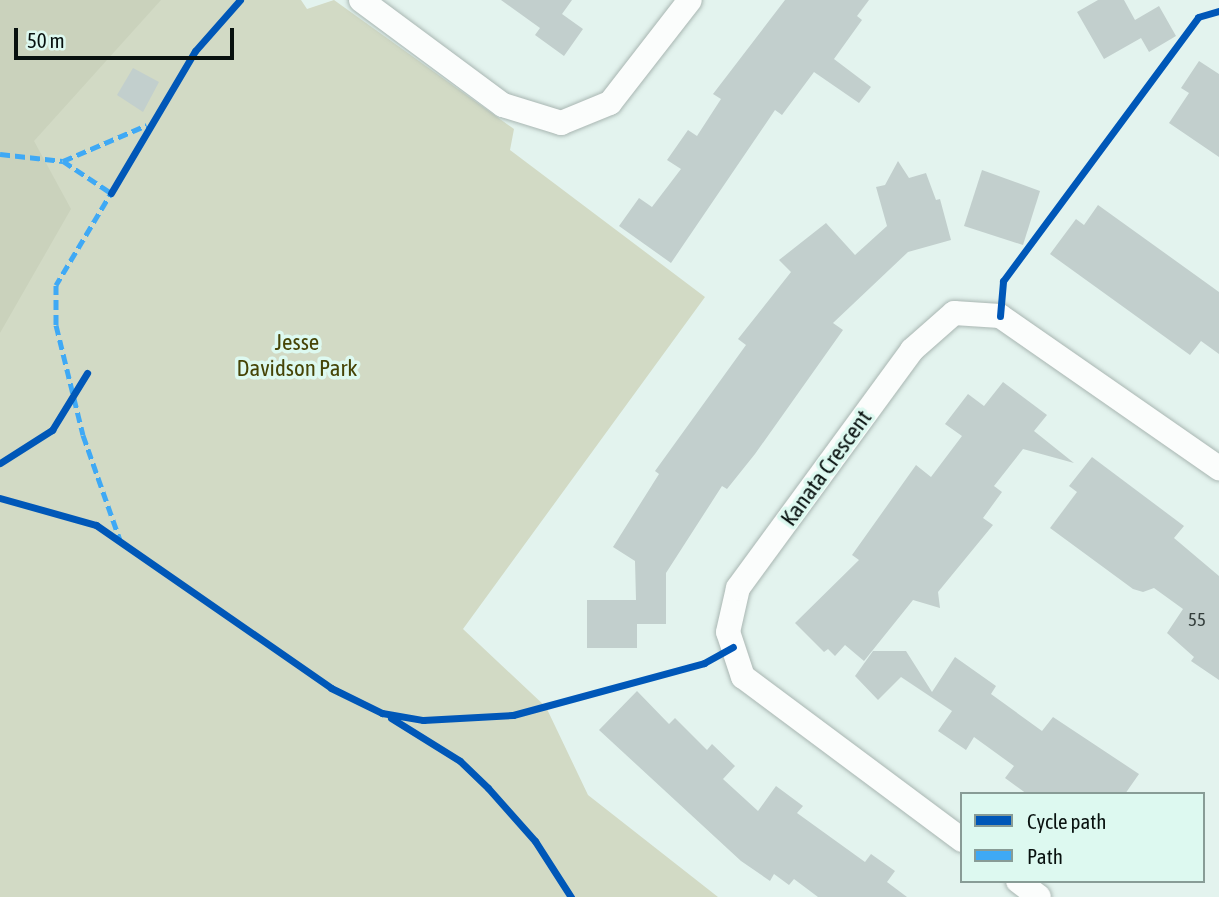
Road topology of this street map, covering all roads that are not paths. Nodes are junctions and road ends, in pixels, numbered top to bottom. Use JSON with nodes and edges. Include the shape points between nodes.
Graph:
{"nodes":[{"id":1,"x":361,"y":0,"type":"edge"},
{"id":2,"x":690,"y":0,"type":"edge"},
{"id":3,"x":1219,"y":468,"type":"edge"},
{"id":4,"x":960,"y":839,"type":"edge"},
{"id":5,"x":1021,"y":883,"type":"edge"},
{"id":6,"x":1039,"y":897,"type":"edge"}],
"edges":[{"from":1,"to":2,"type":"street","via":[[503,105],[561,123],[610,103]]},
{"from":3,"to":4,"type":"street","name":"Kanata Crescent","via":[[1000,316],[954,313],[912,350],[738,588],[728,632],[743,677]]},
{"from":5,"to":6,"type":"street"}]}
